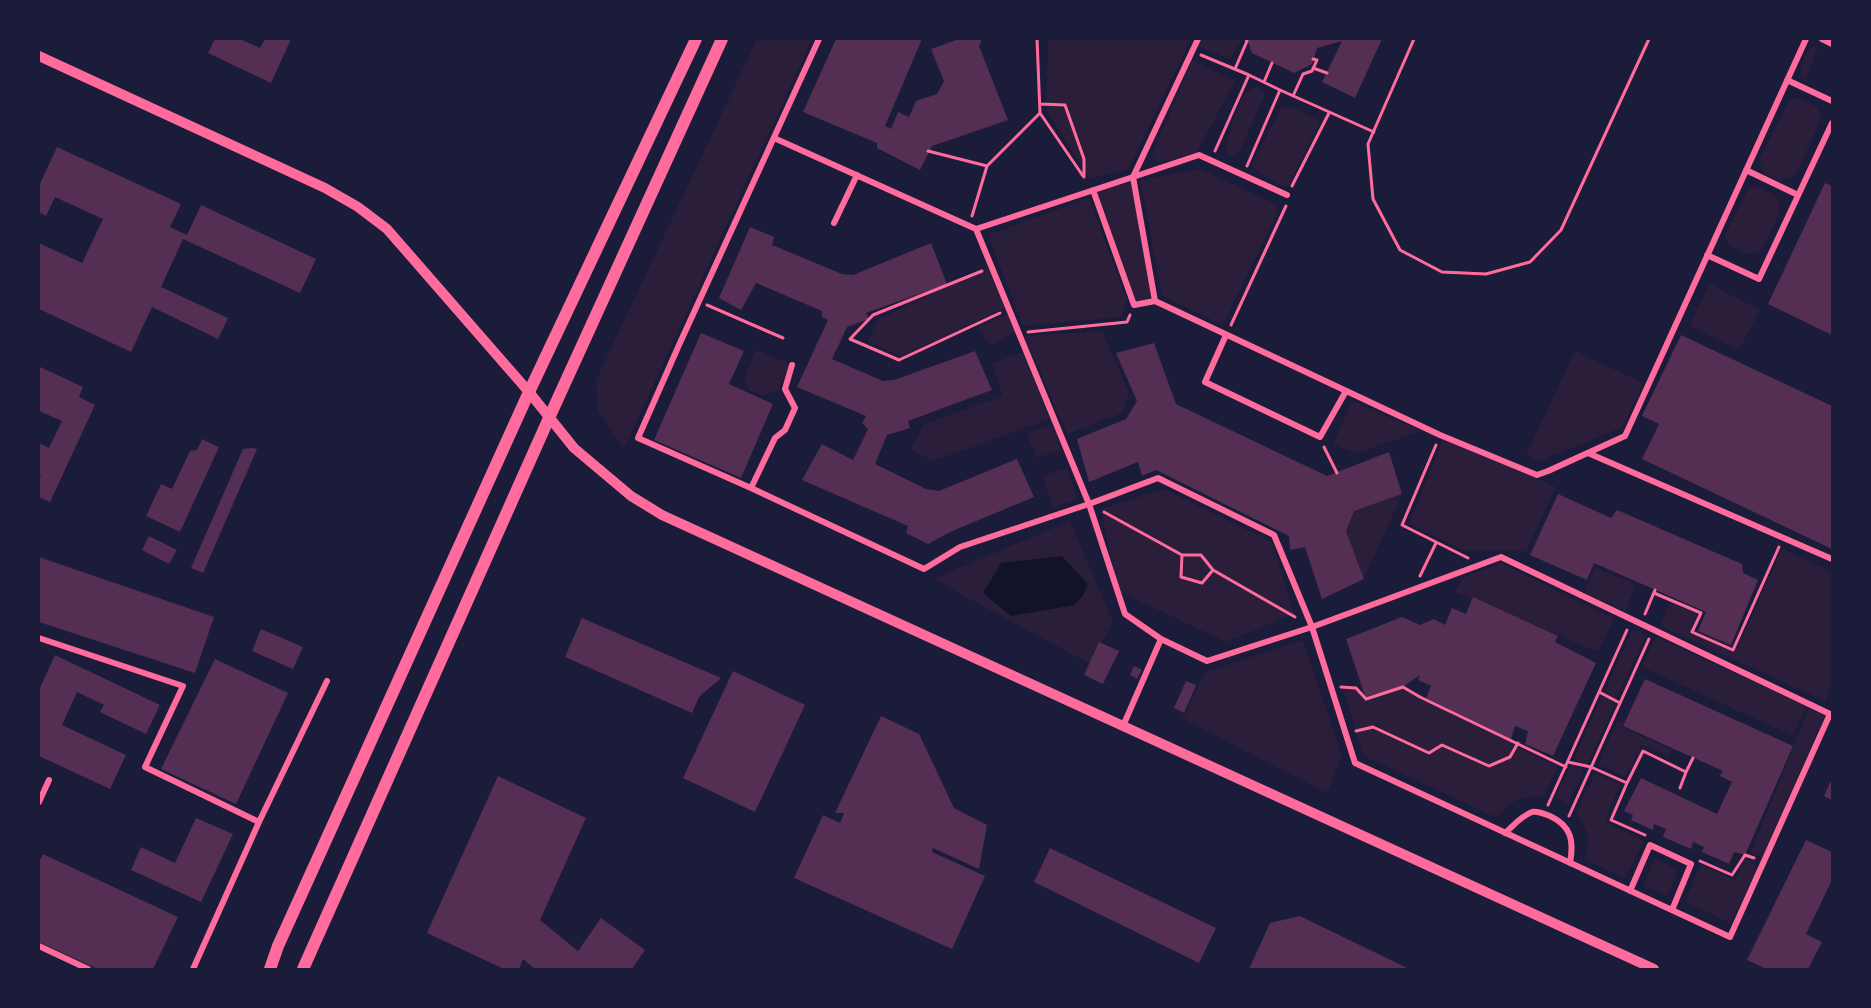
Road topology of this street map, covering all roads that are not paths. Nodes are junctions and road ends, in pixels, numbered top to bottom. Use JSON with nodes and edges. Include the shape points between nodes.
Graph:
{"nodes":[{"id":1,"x":696,"y":39,"type":"edge"},
{"id":2,"x":722,"y":39,"type":"edge"},
{"id":3,"x":819,"y":39,"type":"edge"},
{"id":4,"x":1198,"y":39,"type":"edge"},
{"id":5,"x":1806,"y":39,"type":"edge"},
{"id":6,"x":1822,"y":39,"type":"edge"},
{"id":7,"x":1832,"y":44,"type":"edge"},
{"id":8,"x":39,"y":56,"type":"edge"},
{"id":9,"x":1787,"y":80,"type":"junction"},
{"id":10,"x":1832,"y":100,"type":"edge"},
{"id":11,"x":1832,"y":123,"type":"edge"},
{"id":12,"x":774,"y":138,"type":"junction"},
{"id":13,"x":1746,"y":170,"type":"junction"},
{"id":14,"x":857,"y":175,"type":"junction"},
{"id":15,"x":1133,"y":177,"type":"junction"},
{"id":16,"x":1093,"y":190,"type":"junction"},
{"id":17,"x":1287,"y":195,"type":"road end"},
{"id":18,"x":1798,"y":195,"type":"junction"},
{"id":19,"x":834,"y":223,"type":"dead end"},
{"id":20,"x":976,"y":229,"type":"junction"},
{"id":21,"x":1707,"y":255,"type":"junction"},
{"id":22,"x":1155,"y":301,"type":"junction"},
{"id":23,"x":1226,"y":335,"type":"junction"},
{"id":24,"x":792,"y":365,"type":"dead end"},
{"id":25,"x":1346,"y":391,"type":"junction"},
{"id":26,"x":529,"y":392,"type":"junction"},
{"id":27,"x":549,"y":418,"type":"junction"},
{"id":28,"x":1588,"y":453,"type":"junction"},
{"id":29,"x":751,"y":488,"type":"junction"},
{"id":30,"x":1089,"y":504,"type":"junction"},
{"id":31,"x":1832,"y":559,"type":"edge"},
{"id":32,"x":1312,"y":627,"type":"junction"},
{"id":33,"x":39,"y":638,"type":"edge"},
{"id":34,"x":1161,"y":639,"type":"junction"},
{"id":35,"x":327,"y":681,"type":"dead end"},
{"id":36,"x":1831,"y":712,"type":"edge"},
{"id":37,"x":1123,"y":726,"type":"junction"},
{"id":38,"x":49,"y":780,"type":"dead end"},
{"id":39,"x":39,"y":802,"type":"edge"},
{"id":40,"x":259,"y":822,"type":"junction"},
{"id":41,"x":1505,"y":833,"type":"junction"},
{"id":42,"x":1570,"y":863,"type":"junction"},
{"id":43,"x":1630,"y":891,"type":"junction"},
{"id":44,"x":1672,"y":910,"type":"junction"},
{"id":45,"x":39,"y":946,"type":"edge"},
{"id":46,"x":278,"y":946,"type":"junction"},
{"id":47,"x":88,"y":969,"type":"edge"},
{"id":48,"x":193,"y":969,"type":"edge"},
{"id":49,"x":266,"y":969,"type":"edge"},
{"id":50,"x":270,"y":969,"type":"edge"},
{"id":51,"x":303,"y":969,"type":"edge"},
{"id":52,"x":1654,"y":969,"type":"edge"}],
"edges":[{"from":1,"to":26,"type":"main road"},
{"from":2,"to":27,"type":"main road"},
{"from":3,"to":12,"type":"street"},
{"from":4,"to":15,"type":"street"},
{"from":5,"to":9,"type":"street"},
{"from":6,"to":7,"type":"street"},
{"from":8,"to":26,"type":"street","via":[[358,207],[387,229]]},
{"from":9,"to":10,"type":"street"},
{"from":9,"to":13,"type":"street"},
{"from":11,"to":18,"type":"street"},
{"from":12,"to":14,"type":"street"},
{"from":12,"to":29,"type":"street","via":[[638,438]]},
{"from":13,"to":18,"type":"street"},
{"from":13,"to":21,"type":"street"},
{"from":14,"to":19,"type":"street"},
{"from":14,"to":20,"type":"street"},
{"from":15,"to":16,"type":"street"},
{"from":15,"to":17,"type":"street","via":[[1199,155]]},
{"from":15,"to":22,"type":"street"},
{"from":16,"to":20,"type":"street"},
{"from":16,"to":22,"type":"street","via":[[1134,305]]},
{"from":18,"to":21,"type":"street","via":[[1759,279]]},
{"from":20,"to":30,"type":"street"},
{"from":21,"to":28,"type":"street","via":[[1625,436]]},
{"from":22,"to":23,"type":"street"},
{"from":23,"to":25,"type":"street"},
{"from":23,"to":25,"type":"street","via":[[1205,382],[1320,437]]},
{"from":24,"to":29,"type":"street","via":[[785,389],[795,408],[785,430],[774,438]]},
{"from":25,"to":28,"type":"street","via":[[1538,475]]},
{"from":26,"to":27,"type":"street"},
{"from":26,"to":46,"type":"main road"},
{"from":27,"to":37,"type":"street","via":[[601,472],[662,515]]},
{"from":27,"to":51,"type":"main road"},
{"from":28,"to":31,"type":"street"},
{"from":29,"to":30,"type":"street","via":[[924,569],[960,547]]},
{"from":30,"to":32,"type":"street","via":[[1158,478],[1274,536]]},
{"from":30,"to":34,"type":"street","via":[[1125,614]]},
{"from":32,"to":34,"type":"street","via":[[1206,661]]},
{"from":32,"to":36,"type":"street","via":[[1502,557]]},
{"from":32,"to":41,"type":"street","via":[[1355,763]]},
{"from":33,"to":40,"type":"street","via":[[183,686],[145,767]]},
{"from":34,"to":37,"type":"street"},
{"from":35,"to":40,"type":"street"},
{"from":36,"to":44,"type":"street","via":[[1730,938]]},
{"from":37,"to":52,"type":"street"},
{"from":38,"to":39,"type":"street"},
{"from":40,"to":48,"type":"street"},
{"from":41,"to":42,"type":"street"},
{"from":41,"to":42,"type":"street","via":[[1533,812],[1545,813],[1565,825],[1572,836]]},
{"from":42,"to":43,"type":"street"},
{"from":43,"to":44,"type":"street"},
{"from":43,"to":44,"type":"street","via":[[1650,845],[1690,864]]},
{"from":45,"to":47,"type":"street"},
{"from":46,"to":49,"type":"main road"},
{"from":46,"to":50,"type":"main road"}]}
